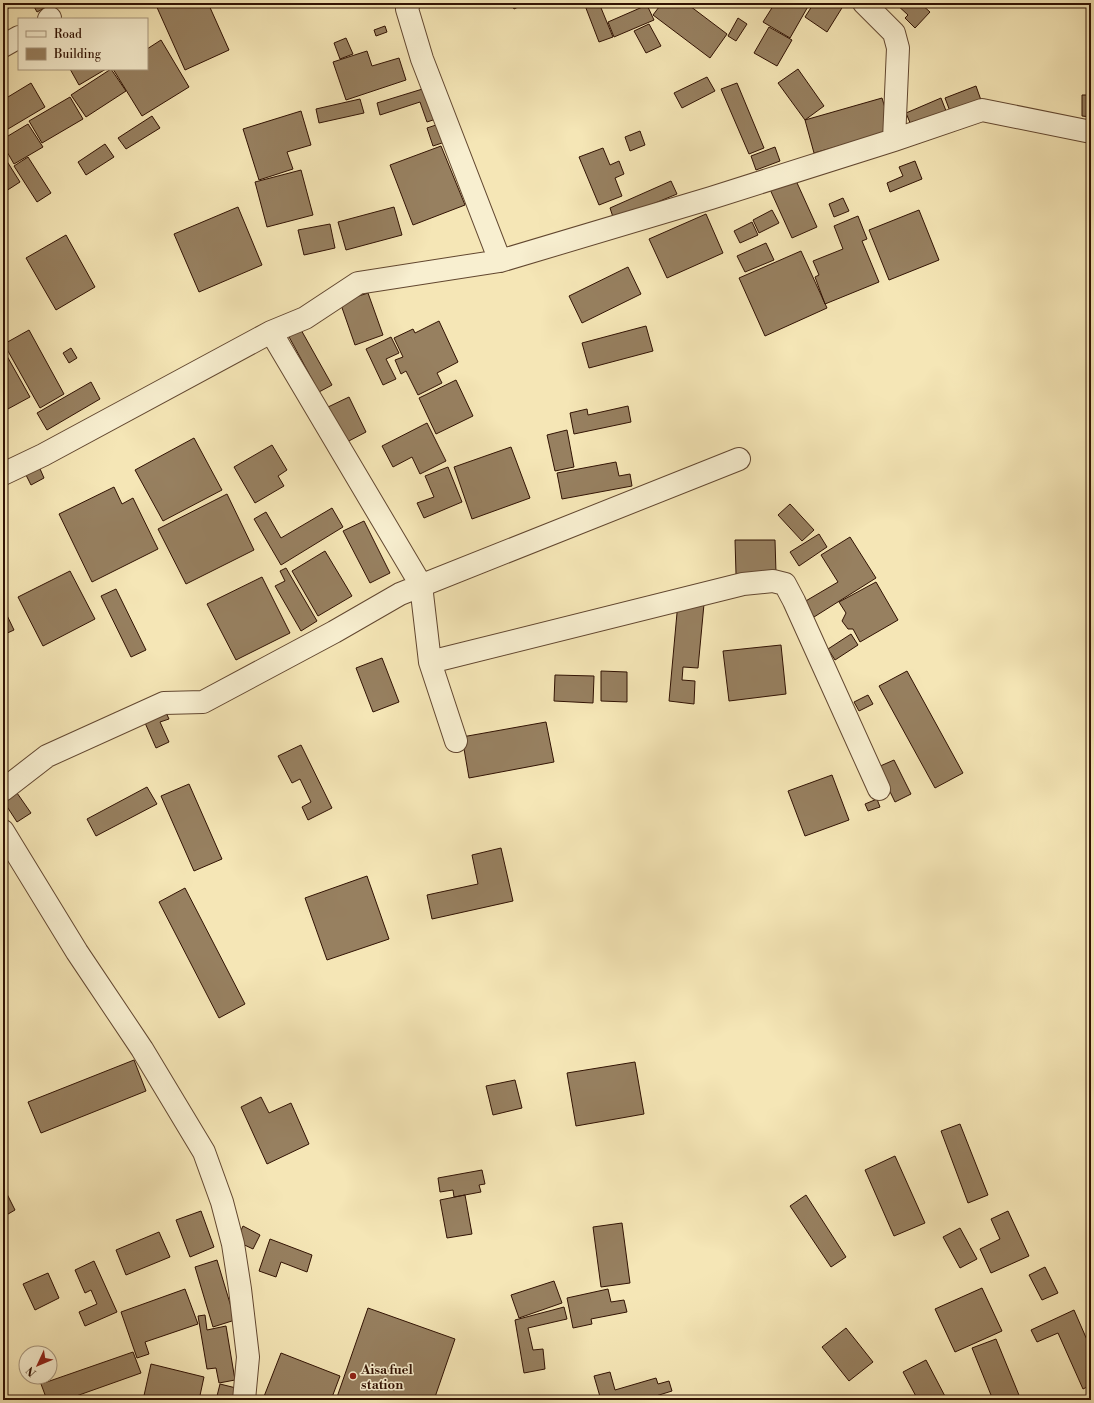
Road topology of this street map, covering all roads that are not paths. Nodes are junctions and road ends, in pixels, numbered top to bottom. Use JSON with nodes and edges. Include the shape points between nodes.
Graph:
{"nodes":[{"id":1,"x":409,"y":3,"type":"edge"},
{"id":2,"x":864,"y":3,"type":"edge"},
{"id":3,"x":18,"y":38,"type":"edge"},
{"id":4,"x":3,"y":46,"type":"edge"},
{"id":5,"x":1091,"y":132,"type":"edge"},
{"id":6,"x":894,"y":140,"type":"junction"},
{"id":7,"x":500,"y":261,"type":"junction"},
{"id":8,"x":271,"y":332,"type":"junction"},
{"id":9,"x":739,"y":459,"type":"dead end"},
{"id":10,"x":3,"y":474,"type":"edge"},
{"id":11,"x":421,"y":585,"type":"junction"},
{"id":12,"x":430,"y":662,"type":"junction"},
{"id":13,"x":456,"y":741,"type":"dead end"},
{"id":14,"x":879,"y":789,"type":"dead end"},
{"id":15,"x":3,"y":790,"type":"edge"},
{"id":16,"x":3,"y":831,"type":"edge"},
{"id":17,"x":244,"y":1400,"type":"edge"}],
"edges":[{"from":1,"to":7,"type":"street","via":[[407,9],[422,59]]},
{"from":2,"to":6,"type":"street","via":[[894,33],[898,48]]},
{"from":3,"to":4,"type":"street"},
{"from":5,"to":6,"type":"street","via":[[982,110]]},
{"from":6,"to":7,"type":"street"},
{"from":7,"to":8,"type":"street","via":[[358,283],[305,318]]},
{"from":8,"to":10,"type":"street"},
{"from":8,"to":11,"type":"street"},
{"from":9,"to":11,"type":"street"},
{"from":11,"to":12,"type":"street"},
{"from":11,"to":15,"type":"street","via":[[400,594],[204,702],[164,703],[47,756]]},
{"from":12,"to":13,"type":"street"},
{"from":12,"to":14,"type":"street","via":[[743,584],[773,581],[785,584]]},
{"from":16,"to":17,"type":"street","via":[[77,952],[142,1049],[204,1152],[222,1202],[234,1251],[248,1356]]}]}
